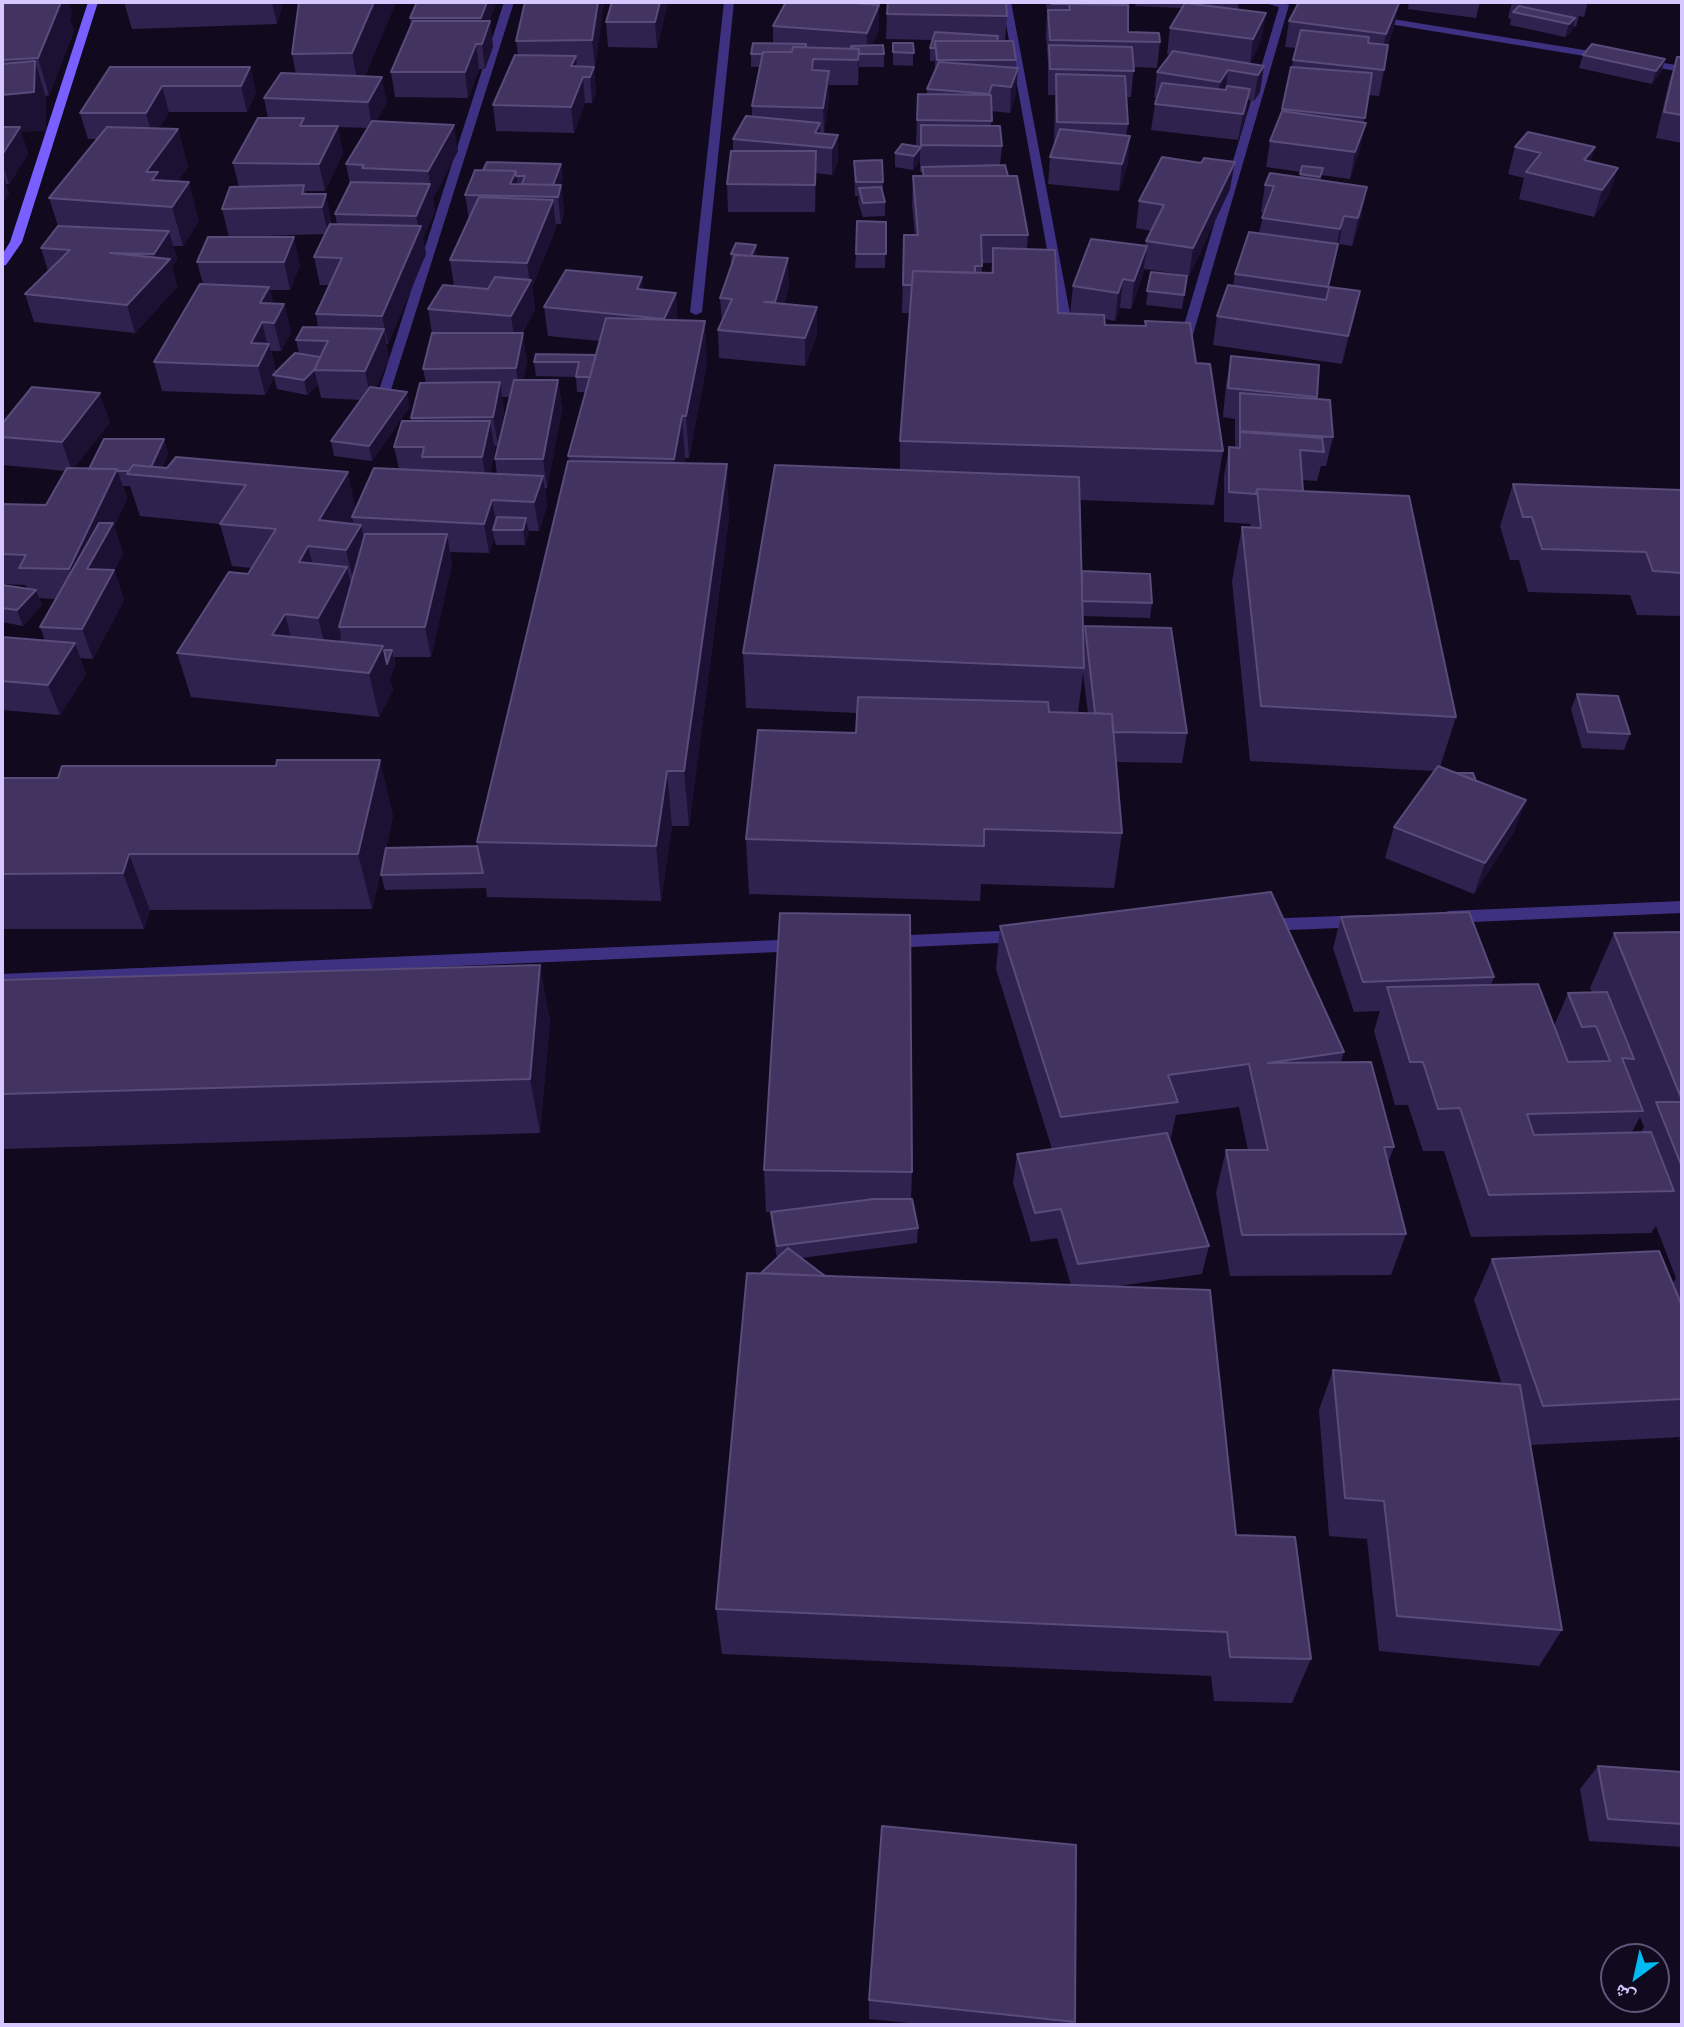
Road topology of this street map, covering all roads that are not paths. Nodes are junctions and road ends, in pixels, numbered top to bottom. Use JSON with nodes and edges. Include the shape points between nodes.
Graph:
{"nodes":[{"id":1,"x":93,"y":2,"type":"edge"},
{"id":2,"x":509,"y":2,"type":"edge"},
{"id":3,"x":729,"y":2,"type":"edge"},
{"id":4,"x":1006,"y":2,"type":"edge"},
{"id":5,"x":1267,"y":2,"type":"edge"},
{"id":6,"x":1284,"y":5,"type":"junction"},
{"id":7,"x":1298,"y":7,"type":"edge"},
{"id":8,"x":1366,"y":18,"type":"edge"},
{"id":9,"x":1682,"y":69,"type":"edge"},
{"id":10,"x":2,"y":263,"type":"edge"},
{"id":11,"x":696,"y":312,"type":"dead end"},
{"id":12,"x":1093,"y":331,"type":"edge"},
{"id":13,"x":1170,"y":346,"type":"edge"},
{"id":14,"x":373,"y":428,"type":"edge"},
{"id":15,"x":1682,"y":907,"type":"edge"},
{"id":16,"x":1432,"y":918,"type":"edge"},
{"id":17,"x":1377,"y":920,"type":"edge"},
{"id":18,"x":1252,"y":926,"type":"edge"},
{"id":19,"x":1043,"y":935,"type":"edge"},
{"id":20,"x":877,"y":942,"type":"edge"},
{"id":21,"x":821,"y":944,"type":"edge"},
{"id":22,"x":2,"y":980,"type":"edge"}],
"edges":[{"from":1,"to":10,"type":"main road","via":[[16,242]]},
{"from":2,"to":14,"type":"street"},
{"from":3,"to":11,"type":"street"},
{"from":4,"to":12,"type":"street","via":[[1067,326]]},
{"from":5,"to":6,"type":"street"},
{"from":6,"to":7,"type":"street"},
{"from":6,"to":13,"type":"street","via":[[1183,348]]},
{"from":8,"to":9,"type":"street"},
{"from":15,"to":16,"type":"street"},
{"from":17,"to":18,"type":"street"},
{"from":19,"to":20,"type":"street"},
{"from":21,"to":22,"type":"street"}]}
